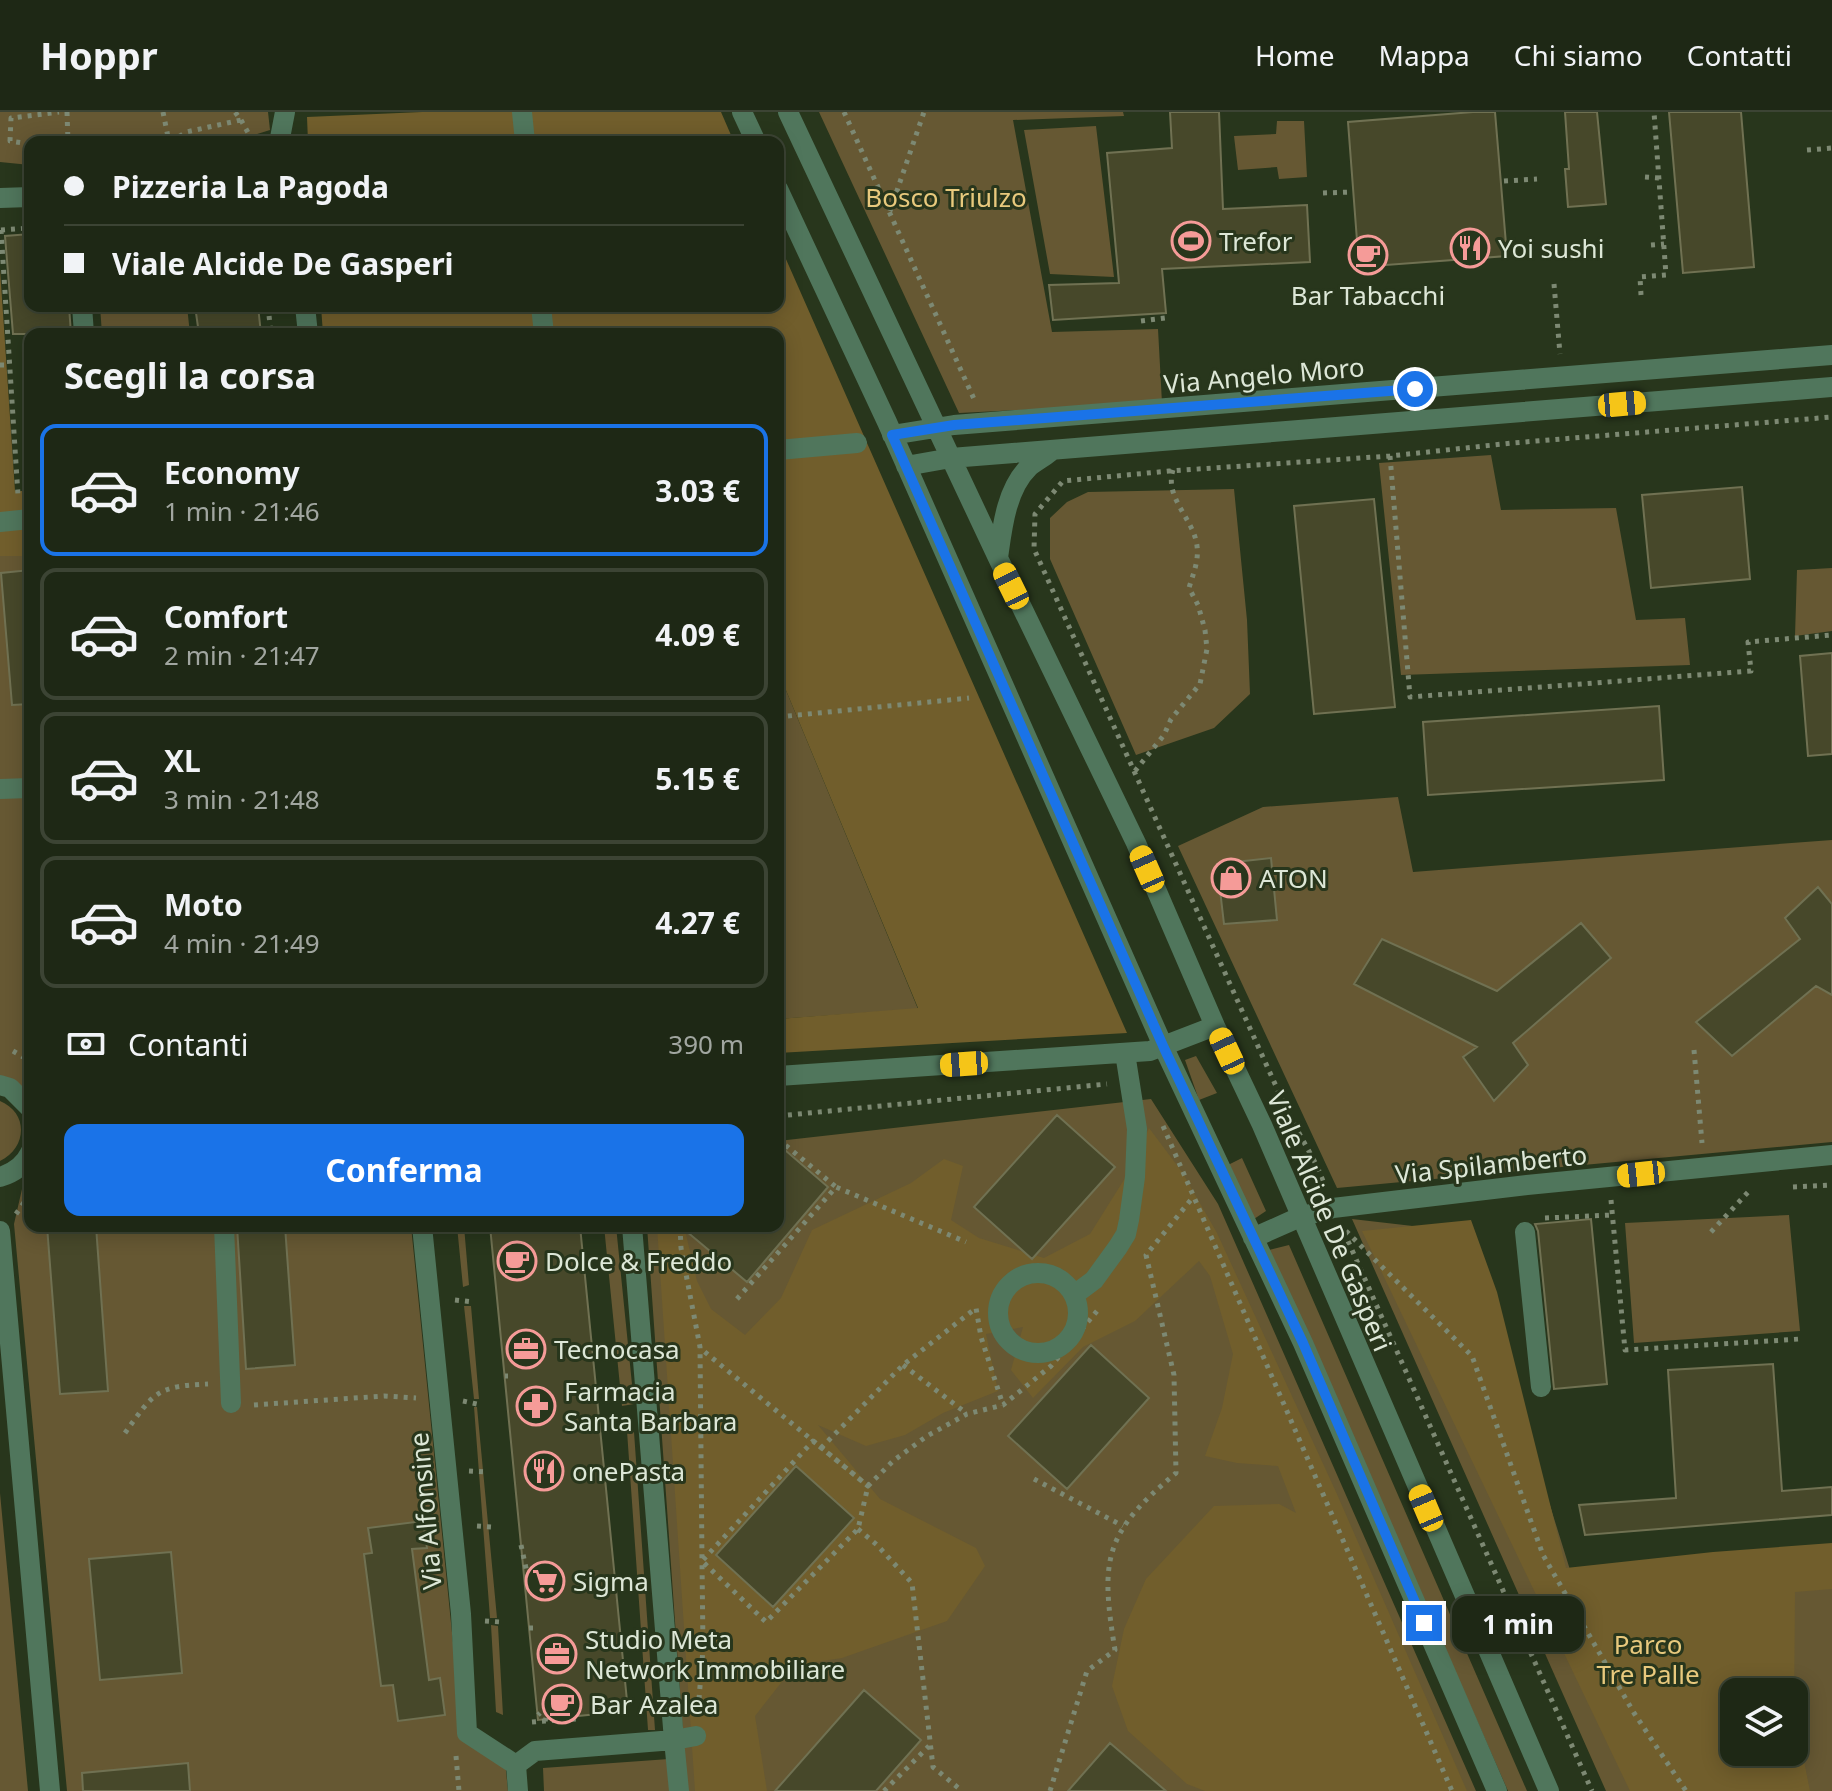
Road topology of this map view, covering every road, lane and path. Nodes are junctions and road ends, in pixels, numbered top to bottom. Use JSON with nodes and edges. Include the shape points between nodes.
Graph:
{"nodes":[{"id":1,"x":59,"y":112,"type":"edge"},
{"id":2,"x":67,"y":112,"type":"edge"},
{"id":3,"x":163,"y":112,"type":"edge"},
{"id":4,"x":235,"y":112,"type":"edge"},
{"id":5,"x":286,"y":112,"type":"edge"},
{"id":6,"x":522,"y":112,"type":"edge"},
{"id":7,"x":742,"y":112,"type":"edge"},
{"id":8,"x":788,"y":112,"type":"edge"},
{"id":9,"x":844,"y":112,"type":"edge"},
{"id":10,"x":924,"y":112,"type":"edge"},
{"id":11,"x":1654,"y":112,"type":"edge"},
{"id":12,"x":241,"y":120,"type":"junction"},
{"id":13,"x":68,"y":136,"type":"edge"},
{"id":14,"x":169,"y":136,"type":"edge"},
{"id":15,"x":180,"y":136,"type":"edge"},
{"id":16,"x":250,"y":136,"type":"edge"},
{"id":17,"x":280,"y":136,"type":"edge"},
{"id":18,"x":289,"y":136,"type":"edge"},
{"id":19,"x":524,"y":136,"type":"edge"},
{"id":20,"x":753,"y":136,"type":"edge"},
{"id":21,"x":0,"y":141,"type":"edge"},
{"id":22,"x":10,"y":141,"type":"junction"},
{"id":23,"x":24,"y":143,"type":"edge"},
{"id":24,"x":1832,"y":148,"type":"edge"},
{"id":25,"x":1807,"y":150,"type":"dead end"},
{"id":26,"x":1645,"y":177,"type":"dead end"},
{"id":27,"x":1659,"y":178,"type":"junction"},
{"id":28,"x":1537,"y":179,"type":"dead end"},
{"id":29,"x":1504,"y":181,"type":"dead end"},
{"id":30,"x":1351,"y":192,"type":"dead end"},
{"id":31,"x":1323,"y":193,"type":"dead end"},
{"id":32,"x":24,"y":197,"type":"edge"},
{"id":33,"x":0,"y":198,"type":"edge"},
{"id":34,"x":784,"y":202,"type":"edge"},
{"id":35,"x":890,"y":211,"type":"junction"},
{"id":36,"x":24,"y":228,"type":"edge"},
{"id":37,"x":1,"y":230,"type":"edge"},
{"id":38,"x":1664,"y":244,"type":"junction"},
{"id":39,"x":1651,"y":245,"type":"dead end"},
{"id":40,"x":1641,"y":295,"type":"dead end"},
{"id":41,"x":3,"y":312,"type":"edge"},
{"id":42,"x":1169,"y":314,"type":"dead end"},
{"id":43,"x":1141,"y":321,"type":"dead end"},
{"id":44,"x":1832,"y":355,"type":"edge"},
{"id":45,"x":0,"y":365,"type":"edge"},
{"id":46,"x":9,"y":365,"type":"junction"},
{"id":47,"x":1832,"y":387,"type":"edge"},
{"id":48,"x":1832,"y":417,"type":"edge"},
{"id":49,"x":986,"y":423,"type":"junction"},
{"id":50,"x":936,"y":427,"type":"junction"},
{"id":51,"x":892,"y":435,"type":"junction"},
{"id":52,"x":857,"y":443,"type":"dead end"},
{"id":53,"x":784,"y":449,"type":"edge"},
{"id":54,"x":1053,"y":450,"type":"junction"},
{"id":55,"x":1390,"y":456,"type":"junction"},
{"id":56,"x":951,"y":458,"type":"junction"},
{"id":57,"x":906,"y":466,"type":"junction"},
{"id":58,"x":1172,"y":472,"type":"junction"},
{"id":59,"x":17,"y":520,"type":"edge"},
{"id":60,"x":998,"y":558,"type":"junction"},
{"id":61,"x":1832,"y":635,"type":"edge"},
{"id":62,"x":969,"y":698,"type":"dead end"},
{"id":63,"x":784,"y":716,"type":"edge"},
{"id":64,"x":1135,"y":771,"type":"junction"},
{"id":65,"x":24,"y":788,"type":"edge"},
{"id":66,"x":0,"y":789,"type":"edge"},
{"id":67,"x":1215,"y":1026,"type":"junction"},
{"id":68,"x":1164,"y":1048,"type":"junction"},
{"id":69,"x":1694,"y":1050,"type":"dead end"},
{"id":70,"x":13,"y":1051,"type":"dead end"},
{"id":71,"x":1125,"y":1053,"type":"junction"},
{"id":72,"x":24,"y":1057,"type":"edge"},
{"id":73,"x":784,"y":1076,"type":"edge"},
{"id":74,"x":1131,"y":1081,"type":"junction"},
{"id":75,"x":0,"y":1085,"type":"edge"},
{"id":76,"x":24,"y":1102,"type":"edge"},
{"id":77,"x":784,"y":1115,"type":"edge"},
{"id":78,"x":1289,"y":1115,"type":"junction"},
{"id":79,"x":1159,"y":1117,"type":"dead end"},
{"id":80,"x":1274,"y":1121,"type":"dead end"},
{"id":81,"x":784,"y":1144,"type":"edge"},
{"id":82,"x":1832,"y":1155,"type":"edge"},
{"id":83,"x":24,"y":1163,"type":"edge"},
{"id":84,"x":1704,"y":1168,"type":"junction"},
{"id":85,"x":0,"y":1177,"type":"edge"},
{"id":86,"x":836,"y":1187,"type":"junction"},
{"id":87,"x":1750,"y":1190,"type":"dead end"},
{"id":88,"x":1194,"y":1196,"type":"junction"},
{"id":89,"x":1612,"y":1200,"type":"dead end"},
{"id":90,"x":24,"y":1203,"type":"edge"},
{"id":91,"x":22,"y":1206,"type":"dead end"},
{"id":92,"x":1333,"y":1208,"type":"junction"},
{"id":93,"x":1613,"y":1215,"type":"junction"},
{"id":94,"x":1300,"y":1217,"type":"junction"},
{"id":95,"x":1129,"y":1220,"type":"junction"},
{"id":96,"x":1530,"y":1226,"type":"joint"},
{"id":97,"x":0,"y":1231,"type":"edge"},
{"id":98,"x":224,"y":1232,"type":"edge"},
{"id":99,"x":423,"y":1232,"type":"edge"},
{"id":100,"x":632,"y":1232,"type":"edge"},
{"id":101,"x":680,"y":1232,"type":"edge"},
{"id":102,"x":1711,"y":1232,"type":"dead end"},
{"id":103,"x":1253,"y":1238,"type":"junction"},
{"id":104,"x":966,"y":1242,"type":"dead end"},
{"id":105,"x":1146,"y":1255,"type":"junction"},
{"id":106,"x":1136,"y":1266,"type":"dead end"},
{"id":107,"x":1074,"y":1295,"type":"dead end"},
{"id":108,"x":737,"y":1299,"type":"dead end"},
{"id":109,"x":1098,"y":1310,"type":"dead end"},
{"id":110,"x":1800,"y":1339,"type":"dead end"},
{"id":111,"x":700,"y":1347,"type":"junction"},
{"id":112,"x":903,"y":1365,"type":"junction"},
{"id":113,"x":1541,"y":1387,"type":"dead end"},
{"id":114,"x":421,"y":1398,"type":"dead end"},
{"id":115,"x":231,"y":1403,"type":"junction"},
{"id":116,"x":1003,"y":1405,"type":"junction"},
{"id":117,"x":967,"y":1414,"type":"junction"},
{"id":118,"x":125,"y":1433,"type":"dead end"},
{"id":119,"x":813,"y":1441,"type":"junction"},
{"id":120,"x":821,"y":1448,"type":"junction"},
{"id":121,"x":1034,"y":1479,"type":"dead end"},
{"id":122,"x":868,"y":1486,"type":"junction"},
{"id":123,"x":1123,"y":1526,"type":"junction"},
{"id":124,"x":858,"y":1529,"type":"junction"},
{"id":125,"x":521,"y":1545,"type":"dead end"},
{"id":126,"x":702,"y":1561,"type":"junction"},
{"id":127,"x":529,"y":1582,"type":"dead end"},
{"id":128,"x":545,"y":1721,"type":"dead end"},
{"id":129,"x":532,"y":1722,"type":"dead end"},
{"id":130,"x":696,"y":1736,"type":"joint"},
{"id":131,"x":674,"y":1740,"type":"junction"},
{"id":132,"x":930,"y":1745,"type":"junction"},
{"id":133,"x":516,"y":1765,"type":"junction"},
{"id":134,"x":50,"y":1791,"type":"edge"},
{"id":135,"x":518,"y":1791,"type":"edge"},
{"id":136,"x":679,"y":1791,"type":"edge"},
{"id":137,"x":884,"y":1791,"type":"edge"},
{"id":138,"x":962,"y":1791,"type":"edge"},
{"id":139,"x":1050,"y":1791,"type":"edge"},
{"id":140,"x":1452,"y":1791,"type":"edge"},
{"id":141,"x":1497,"y":1791,"type":"edge"},
{"id":142,"x":1549,"y":1791,"type":"edge"},
{"id":143,"x":1592,"y":1791,"type":"edge"},
{"id":144,"x":1686,"y":1791,"type":"edge"}],
"edges":[{"from":1,"to":22,"type":"path","via":[[11,118]]},
{"from":2,"to":13,"type":"path"},
{"from":3,"to":14,"type":"path"},
{"from":4,"to":12,"type":"path"},
{"from":5,"to":17,"type":"street"},
{"from":5,"to":18,"type":"street"},
{"from":6,"to":19,"type":"street"},
{"from":7,"to":20,"type":"street"},
{"from":8,"to":50,"type":"street","name":"Viale Alcide De Gasperi"},
{"from":9,"to":35,"type":"path"},
{"from":10,"to":35,"type":"path"},
{"from":11,"to":27,"type":"path"},
{"from":12,"to":15,"type":"path"},
{"from":12,"to":16,"type":"path"},
{"from":21,"to":22,"type":"path"},
{"from":22,"to":23,"type":"path"},
{"from":24,"to":25,"type":"path"},
{"from":26,"to":27,"type":"path"},
{"from":27,"to":38,"type":"path"},
{"from":28,"to":29,"type":"path"},
{"from":30,"to":31,"type":"path"},
{"from":32,"to":33,"type":"street"},
{"from":34,"to":51,"type":"street"},
{"from":35,"to":49,"type":"path"},
{"from":36,"to":37,"type":"path"},
{"from":37,"to":41,"type":"path"},
{"from":38,"to":39,"type":"path"},
{"from":38,"to":40,"type":"path","via":[[1666,275],[1640,277]]},
{"from":41,"to":46,"type":"path"},
{"from":42,"to":43,"type":"path"},
{"from":44,"to":49,"type":"street","name":"Via Angelo Moro"},
{"from":45,"to":46,"type":"path"},
{"from":46,"to":59,"type":"path"},
{"from":47,"to":54,"type":"street"},
{"from":48,"to":55,"type":"path"},
{"from":49,"to":50,"type":"street","name":"Via Angelo Moro"},
{"from":50,"to":51,"type":"street","name":"Via Angelo Moro"},
{"from":50,"to":56,"type":"street","name":"Viale Alcide De Gasperi"},
{"from":51,"to":57,"type":"street"},
{"from":52,"to":53,"type":"street"},
{"from":54,"to":56,"type":"street"},
{"from":54,"to":60,"type":"street","via":[[1028,468],[1014,490]]},
{"from":55,"to":58,"type":"path"},
{"from":55,"to":61,"type":"path","via":[[1410,697],[1751,671],[1748,642]]},
{"from":56,"to":57,"type":"street"},
{"from":56,"to":60,"type":"street","name":"Viale Alcide De Gasperi"},
{"from":57,"to":68,"type":"street"},
{"from":58,"to":64,"type":"path","via":[[1177,504],[1197,545],[1189,588],[1202,617],[1207,649],[1200,684]]},
{"from":58,"to":64,"type":"path","via":[[1063,481],[1035,514],[1034,549]]},
{"from":60,"to":67,"type":"street","name":"Viale Alcide De Gasperi","via":[[1136,843]]},
{"from":62,"to":63,"type":"path"},
{"from":64,"to":78,"type":"path"},
{"from":65,"to":66,"type":"street"},
{"from":67,"to":68,"type":"street"},
{"from":67,"to":94,"type":"street","name":"Viale Alcide De Gasperi"},
{"from":68,"to":71,"type":"street"},
{"from":68,"to":103,"type":"street"},
{"from":69,"to":84,"type":"path"},
{"from":70,"to":72,"type":"path"},
{"from":71,"to":73,"type":"street"},
{"from":71,"to":74,"type":"street"},
{"from":74,"to":77,"type":"path"},
{"from":74,"to":95,"type":"street","via":[[1137,1129]]},
{"from":75,"to":76,"type":"street"},
{"from":78,"to":80,"type":"path"},
{"from":78,"to":92,"type":"path"},
{"from":79,"to":88,"type":"path"},
{"from":81,"to":86,"type":"path"},
{"from":82,"to":84,"type":"street","name":"Via Spilamberto"},
{"from":83,"to":85,"type":"street"},
{"from":84,"to":92,"type":"street","name":"Via Spilamberto"},
{"from":86,"to":104,"type":"path"},
{"from":86,"to":108,"type":"path"},
{"from":87,"to":102,"type":"path"},
{"from":88,"to":105,"type":"path"},
{"from":88,"to":140,"type":"path"},
{"from":89,"to":93,"type":"path"},
{"from":90,"to":91,"type":"path"},
{"from":92,"to":94,"type":"street","name":"Via Spilamberto"},
{"from":93,"to":96,"type":"path"},
{"from":93,"to":110,"type":"path","via":[[1625,1350]]},
{"from":94,"to":103,"type":"street","name":"Via Spilamberto"},
{"from":94,"to":142,"type":"street","name":"Viale Alcide De Gasperi"},
{"from":95,"to":105,"type":"path"},
{"from":95,"to":107,"type":"street","via":[[1126,1234],[1094,1280]]},
{"from":96,"to":113,"type":"street"},
{"from":97,"to":134,"type":"street"},
{"from":98,"to":115,"type":"street"},
{"from":99,"to":133,"type":"street","name":"Via Alfonsine","via":[[461,1614],[467,1733]]},
{"from":100,"to":131,"type":"street"},
{"from":101,"to":111,"type":"path"},
{"from":103,"to":141,"type":"street"},
{"from":105,"to":106,"type":"path"},
{"from":105,"to":123,"type":"path","via":[[1174,1375],[1176,1473]]},
{"from":109,"to":116,"type":"path","via":[[1051,1366]]},
{"from":111,"to":119,"type":"path"},
{"from":111,"to":126,"type":"path"},
{"from":112,"to":116,"type":"path","via":[[976,1308]]},
{"from":112,"to":117,"type":"path"},
{"from":112,"to":120,"type":"path"},
{"from":114,"to":115,"type":"path"},
{"from":115,"to":118,"type":"path","via":[[212,1384],[172,1386],[148,1401]]},
{"from":116,"to":117,"type":"path"},
{"from":117,"to":122,"type":"path","via":[[916,1444]]},
{"from":119,"to":120,"type":"path"},
{"from":119,"to":122,"type":"path"},
{"from":119,"to":126,"type":"path"},
{"from":120,"to":122,"type":"path"},
{"from":121,"to":123,"type":"path"},
{"from":122,"to":124,"type":"path"},
{"from":123,"to":139,"type":"path","via":[[1111,1548],[1107,1573],[1115,1650],[1087,1671]]},
{"from":124,"to":126,"type":"path","via":[[766,1622]]},
{"from":124,"to":132,"type":"path","via":[[912,1583]]},
{"from":125,"to":127,"type":"path"},
{"from":126,"to":130,"type":"path","via":[[703,1649]]},
{"from":128,"to":129,"type":"path"},
{"from":130,"to":131,"type":"street"},
{"from":131,"to":133,"type":"street","via":[[535,1751]]},
{"from":131,"to":136,"type":"street"},
{"from":132,"to":137,"type":"path"},
{"from":132,"to":138,"type":"path","via":[[933,1767]]},
{"from":133,"to":135,"type":"street"},
{"from":143,"to":144,"type":"path","via":[[1342,1228],[1472,1356],[1543,1555],[1634,1713]]}]}
